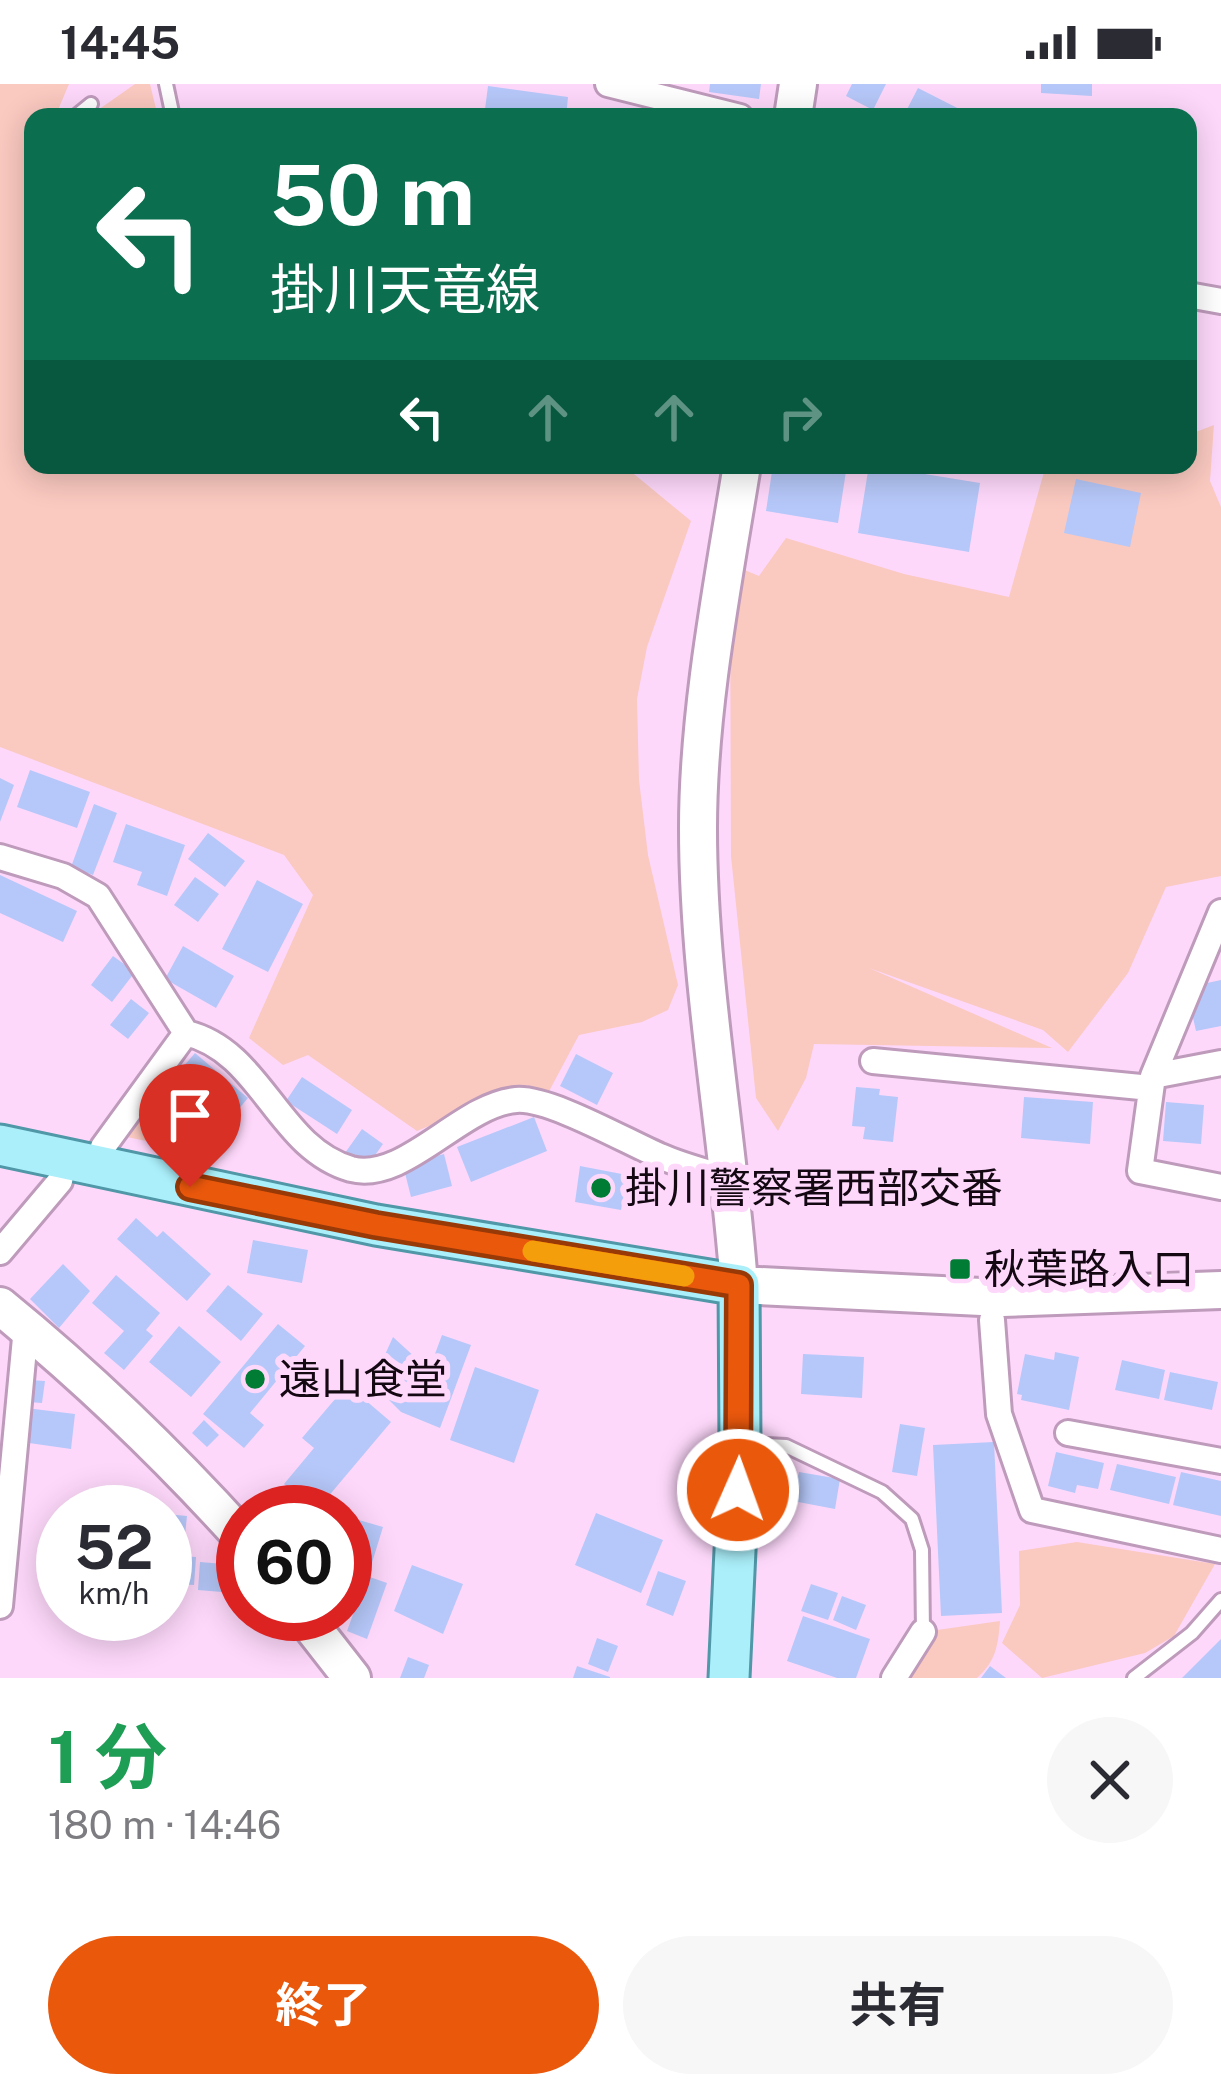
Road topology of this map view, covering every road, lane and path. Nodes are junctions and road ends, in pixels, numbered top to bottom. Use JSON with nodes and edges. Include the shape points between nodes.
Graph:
{"nodes":[{"id":1,"x":608,"y":84,"type":"edge"},
{"id":2,"x":91,"y":104,"type":"dead end"},
{"id":3,"x":86,"y":108,"type":"edge"},
{"id":4,"x":704,"y":108,"type":"edge"},
{"id":5,"x":741,"y":474,"type":"edge"},
{"id":6,"x":0,"y":857,"type":"edge"},
{"id":7,"x":1221,"y":913,"type":"edge"},
{"id":8,"x":186,"y":1033,"type":"junction"},
{"id":9,"x":873,"y":1061,"type":"dead end"},
{"id":10,"x":1221,"y":1063,"type":"edge"},
{"id":11,"x":1152,"y":1082,"type":"junction"},
{"id":12,"x":0,"y":1145,"type":"edge"},
{"id":13,"x":81,"y":1164,"type":"junction"},
{"id":14,"x":730,"y":1179,"type":"junction"},
{"id":15,"x":1221,"y":1187,"type":"edge"},
{"id":16,"x":0,"y":1252,"type":"edge"},
{"id":17,"x":739,"y":1285,"type":"junction"},
{"id":18,"x":1221,"y":1291,"type":"edge"},
{"id":19,"x":13,"y":1317,"type":"edge"},
{"id":20,"x":992,"y":1320,"type":"dead end"},
{"id":21,"x":1069,"y":1433,"type":"dead end"},
{"id":22,"x":740,"y":1444,"type":"junction"},
{"id":23,"x":1221,"y":1461,"type":"edge"},
{"id":24,"x":216,"y":1508,"type":"edge"},
{"id":25,"x":1221,"y":1550,"type":"edge"},
{"id":26,"x":1221,"y":1600,"type":"edge"},
{"id":27,"x":0,"y":1606,"type":"edge"},
{"id":28,"x":923,"y":1632,"type":"joint"},
{"id":29,"x":326,"y":1641,"type":"edge"},
{"id":30,"x":356,"y":1675,"type":"edge"},
{"id":31,"x":729,"y":1678,"type":"edge"},
{"id":32,"x":894,"y":1678,"type":"edge"},
{"id":33,"x":1134,"y":1678,"type":"edge"}],
"edges":[{"from":1,"to":4,"type":"street"},
{"from":2,"to":3,"type":"lane"},
{"from":5,"to":14,"type":"street","via":[[703,729],[698,829]]},
{"from":6,"to":8,"type":"street","via":[[98,896]]},
{"from":7,"to":11,"type":"street"},
{"from":8,"to":13,"type":"street","via":[[103,1147]]},
{"from":8,"to":14,"type":"street","via":[[223,1047],[284,1121],[350,1168],[392,1165],[469,1118],[517,1100]]},
{"from":9,"to":11,"type":"street"},
{"from":10,"to":11,"type":"street"},
{"from":11,"to":15,"type":"street","via":[[1140,1171]]},
{"from":12,"to":13,"type":"main road"},
{"from":13,"to":16,"type":"street"},
{"from":13,"to":17,"type":"main road","via":[[376,1225]]},
{"from":14,"to":17,"type":"street"},
{"from":17,"to":18,"type":"street","via":[[1002,1298]]},
{"from":17,"to":22,"type":"main road"},
{"from":19,"to":24,"type":"street"},
{"from":19,"to":27,"type":"street"},
{"from":20,"to":25,"type":"street","via":[[999,1414],[1032,1510]]},
{"from":21,"to":23,"type":"street"},
{"from":22,"to":28,"type":"lane","via":[[787,1446],[882,1492],[912,1519],[922,1550]]},
{"from":22,"to":31,"type":"main road"},
{"from":26,"to":33,"type":"lane"},
{"from":28,"to":32,"type":"street"},
{"from":29,"to":30,"type":"street"}]}
